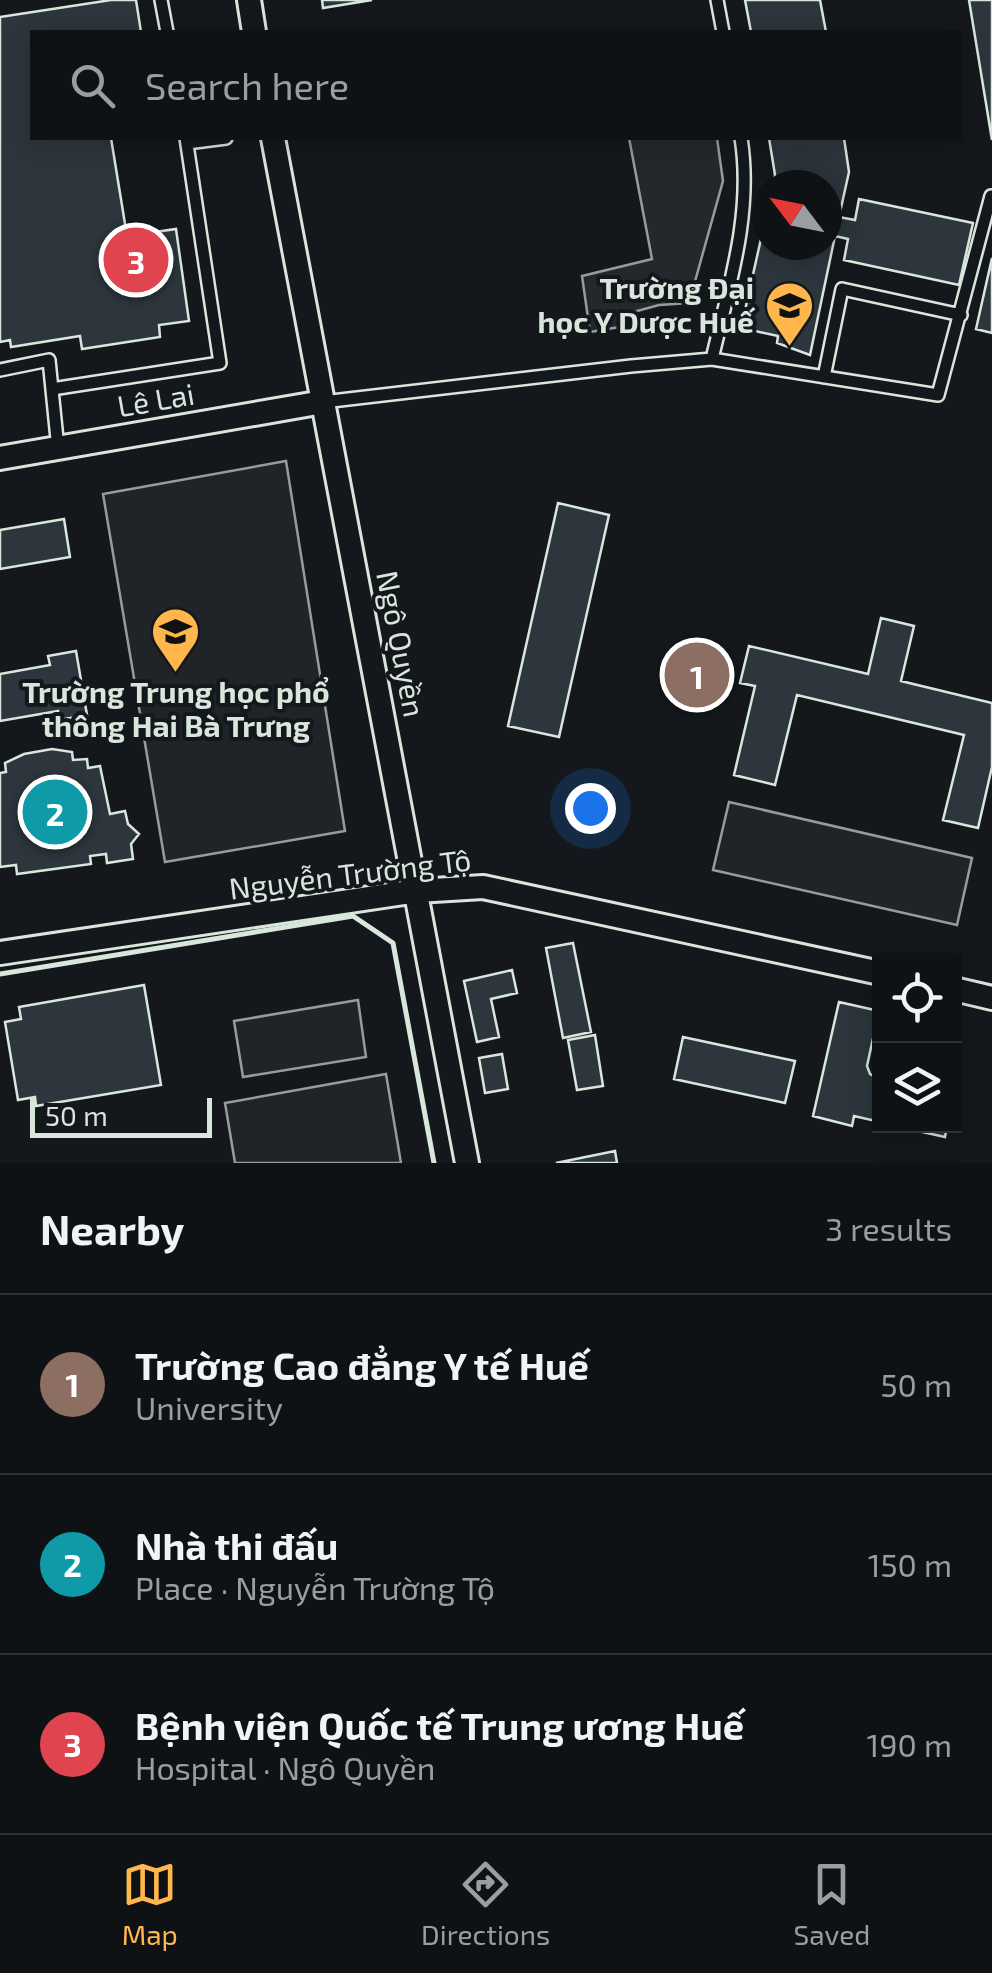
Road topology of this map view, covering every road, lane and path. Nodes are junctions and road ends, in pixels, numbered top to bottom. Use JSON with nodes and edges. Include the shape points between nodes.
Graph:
{"nodes":[{"id":1,"x":161,"y":0,"type":"edge"},
{"id":2,"x":249,"y":0,"type":"edge"},
{"id":3,"x":717,"y":0,"type":"edge"},
{"id":4,"x":167,"y":30,"type":"edge"},
{"id":5,"x":254,"y":30,"type":"edge"},
{"id":6,"x":722,"y":30,"type":"edge"},
{"id":7,"x":187,"y":140,"type":"edge"},
{"id":8,"x":273,"y":140,"type":"edge"},
{"id":9,"x":741,"y":140,"type":"edge"},
{"id":10,"x":990,"y":196,"type":"edge"},
{"id":11,"x":961,"y":315,"type":"junction"},
{"id":12,"x":712,"y":360,"type":"junction"},
{"id":13,"x":0,"y":370,"type":"edge"},
{"id":14,"x":824,"y":377,"type":"junction"},
{"id":15,"x":52,"y":389,"type":"junction"},
{"id":16,"x":323,"y":402,"type":"junction"},
{"id":17,"x":58,"y":449,"type":"junction"},
{"id":18,"x":0,"y":458,"type":"edge"},
{"id":19,"x":417,"y":891,"type":"junction"},
{"id":20,"x":0,"y":953,"type":"edge"},
{"id":21,"x":872,"y":971,"type":"edge"},
{"id":22,"x":962,"y":992,"type":"edge"},
{"id":23,"x":992,"y":998,"type":"edge"},
{"id":24,"x":467,"y":1163,"type":"edge"}],
"edges":[{"from":1,"to":4,"type":"lane"},
{"from":2,"to":5,"type":"street"},
{"from":3,"to":6,"type":"lane"},
{"from":7,"to":15,"type":"lane","via":[[220,363]]},
{"from":8,"to":16,"type":"street","name":"Ngô Quyền"},
{"from":9,"to":12,"type":"lane","via":[[743,223]]},
{"from":10,"to":11,"type":"lane"},
{"from":11,"to":14,"type":"lane","via":[[938,395]]},
{"from":11,"to":14,"type":"lane","via":[[842,289]]},
{"from":12,"to":14,"type":"lane"},
{"from":12,"to":16,"type":"lane"},
{"from":13,"to":15,"type":"lane","via":[[49,360]]},
{"from":15,"to":17,"type":"lane"},
{"from":16,"to":17,"type":"street","name":"Lê Lai"},
{"from":16,"to":19,"type":"street","name":"Ngô Quyền"},
{"from":17,"to":18,"type":"street","name":"Lê Lai"},
{"from":19,"to":20,"type":"street","name":"Nguyễn Trường Tộ"},
{"from":19,"to":21,"type":"street","name":"Nguyễn Trường Tộ","via":[[483,886]]},
{"from":19,"to":24,"type":"street","name":"Ngô Quyền"},
{"from":22,"to":23,"type":"street"}]}
